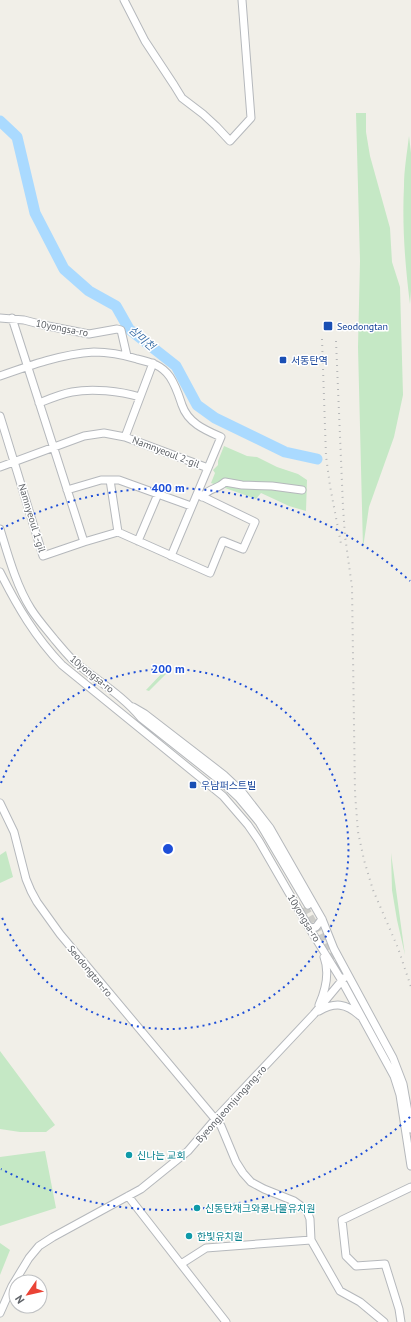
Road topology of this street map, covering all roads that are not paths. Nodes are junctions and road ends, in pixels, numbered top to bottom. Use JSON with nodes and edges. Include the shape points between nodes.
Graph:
{"nodes":[{"id":1,"x":124,"y":0,"type":"edge"},
{"id":2,"x":242,"y":0,"type":"edge"},
{"id":3,"x":0,"y":318,"type":"edge"},
{"id":4,"x":12,"y":318,"type":"junction"},
{"id":5,"x":126,"y":356,"type":"junction"},
{"id":6,"x":153,"y":363,"type":"junction"},
{"id":7,"x":27,"y":366,"type":"junction"},
{"id":8,"x":0,"y":376,"type":"edge"},
{"id":9,"x":140,"y":397,"type":"junction"},
{"id":10,"x":39,"y":403,"type":"junction"},
{"id":11,"x":0,"y":416,"type":"edge"},
{"id":12,"x":125,"y":437,"type":"junction"},
{"id":13,"x":53,"y":447,"type":"junction"},
{"id":14,"x":14,"y":462,"type":"junction"},
{"id":15,"x":0,"y":467,"type":"edge"},
{"id":16,"x":208,"y":468,"type":"junction"},
{"id":17,"x":110,"y":480,"type":"junction"},
{"id":18,"x":67,"y":490,"type":"junction"},
{"id":19,"x":302,"y":490,"type":"dead end"},
{"id":20,"x":158,"y":494,"type":"junction"},
{"id":21,"x":199,"y":495,"type":"junction"},
{"id":22,"x":192,"y":506,"type":"junction"},
{"id":23,"x":0,"y":529,"type":"edge"},
{"id":24,"x":118,"y":532,"type":"junction"},
{"id":25,"x":138,"y":541,"type":"junction"},
{"id":26,"x":84,"y":542,"type":"junction"},
{"id":27,"x":170,"y":556,"type":"junction"},
{"id":28,"x":0,"y":572,"type":"edge"},
{"id":29,"x":132,"y":707,"type":"junction"},
{"id":30,"x":126,"y":716,"type":"junction"},
{"id":31,"x":0,"y":802,"type":"edge"},
{"id":32,"x":322,"y":919,"type":"junction"},
{"id":33,"x":308,"y":926,"type":"junction"},
{"id":34,"x":319,"y":944,"type":"junction"},
{"id":35,"x":348,"y":974,"type":"junction"},
{"id":36,"x":342,"y":981,"type":"junction"},
{"id":37,"x":314,"y":1014,"type":"junction"},
{"id":38,"x":369,"y":1030,"type":"junction"},
{"id":39,"x":215,"y":1120,"type":"junction"},
{"id":40,"x":411,"y":1129,"type":"edge"},
{"id":41,"x":411,"y":1166,"type":"edge"},
{"id":42,"x":411,"y":1187,"type":"edge"},
{"id":43,"x":128,"y":1196,"type":"junction"},
{"id":44,"x":311,"y":1240,"type":"junction"},
{"id":45,"x":181,"y":1264,"type":"junction"},
{"id":46,"x":0,"y":1313,"type":"edge"},
{"id":47,"x":226,"y":1322,"type":"edge"},
{"id":48,"x":384,"y":1322,"type":"edge"},
{"id":49,"x":401,"y":1322,"type":"edge"}],
"edges":[{"from":1,"to":2,"type":"street","via":[[145,41],[182,98],[203,114],[230,141],[251,118]]},
{"from":3,"to":4,"type":"street","name":"10yongsa-ro"},
{"from":4,"to":5,"type":"street","name":"10yongsa-ro","via":[[89,334],[121,330]]},
{"from":4,"to":7,"type":"street"},
{"from":5,"to":6,"type":"street"},
{"from":5,"to":7,"type":"street","via":[[96,352],[66,356]]},
{"from":6,"to":9,"type":"street","name":"Namnyeoul 2-gil"},
{"from":6,"to":16,"type":"street","via":[[170,376],[182,407],[194,423],[221,437]]},
{"from":7,"to":8,"type":"street"},
{"from":7,"to":10,"type":"street"},
{"from":9,"to":10,"type":"street","via":[[102,391],[72,392]]},
{"from":9,"to":12,"type":"street","name":"Namnyeoul 2-gil"},
{"from":10,"to":13,"type":"street"},
{"from":11,"to":14,"type":"street"},
{"from":12,"to":13,"type":"street","name":"Namnyeoul 2-gil","via":[[94,433]]},
{"from":12,"to":16,"type":"street","name":"Namnyeoul 2-gil"},
{"from":13,"to":14,"type":"street","name":"Namnyeoul 2-gil"},
{"from":13,"to":18,"type":"street"},
{"from":14,"to":15,"type":"street","name":"Namnyeoul 2-gil"},
{"from":14,"to":26,"type":"street","name":"Namnyeoul 1-gil","via":[[43,556]]},
{"from":16,"to":21,"type":"street"},
{"from":17,"to":18,"type":"street","via":[[101,480]]},
{"from":17,"to":20,"type":"street","via":[[119,480]]},
{"from":17,"to":24,"type":"street"},
{"from":18,"to":26,"type":"street"},
{"from":19,"to":21,"type":"street","via":[[225,482],[222,486]]},
{"from":20,"to":22,"type":"street"},
{"from":20,"to":25,"type":"street"},
{"from":21,"to":22,"type":"street"},
{"from":21,"to":27,"type":"street","via":[[255,522],[243,549],[223,541],[210,573]]},
{"from":22,"to":27,"type":"street"},
{"from":23,"to":29,"type":"street","name":"10yongsa-ro","via":[[15,575],[37,617],[75,662]]},
{"from":24,"to":25,"type":"street"},
{"from":24,"to":26,"type":"street","name":"Namnyeoul 1-gil"},
{"from":25,"to":27,"type":"street"},
{"from":28,"to":30,"type":"street","name":"10yongsa-ro","via":[[20,611],[47,650]]},
{"from":29,"to":30,"type":"street","name":"10yongsa-ro","via":[[141,718],[239,798],[259,822],[306,906],[255,823],[235,799],[138,722]]},
{"from":29,"to":32,"type":"street","via":[[224,775],[242,792],[270,828]]},
{"from":30,"to":33,"type":"street","name":"10yongsa-ro","via":[[223,796],[236,810],[259,841]]},
{"from":31,"to":39,"type":"street","name":"Seodongtan-ro","via":[[14,832],[30,891],[37,902],[60,934]]},
{"from":32,"to":33,"type":"street","via":[[316,927]]},
{"from":32,"to":35,"type":"street"},
{"from":33,"to":34,"type":"street","name":"10yongsa-ro"},
{"from":34,"to":36,"type":"street","name":"10yongsa-ro"},
{"from":34,"to":37,"type":"street","via":[[326,963],[327,976],[324,992]]},
{"from":35,"to":36,"type":"street","name":"Byeongjeomjungang-ro"},
{"from":35,"to":40,"type":"street","via":[[393,1058],[403,1084]]},
{"from":36,"to":37,"type":"street","name":"Byeongjeomjungang-ro"},
{"from":36,"to":38,"type":"street","name":"10yongsa-ro"},
{"from":37,"to":38,"type":"street","via":[[329,1005],[340,1005],[352,1009],[359,1015]]},
{"from":37,"to":39,"type":"street","name":"Byeongjeomjungang-ro"},
{"from":38,"to":41,"type":"street","name":"10yongsa-ro","via":[[394,1076],[400,1095]]},
{"from":39,"to":43,"type":"street","name":"Byeongjeomjungang-ro","via":[[188,1151]]},
{"from":39,"to":44,"type":"street","name":"Seodongtan-ro","via":[[223,1131],[236,1162],[251,1182],[294,1201],[307,1211]]},
{"from":42,"to":49,"type":"street","via":[[342,1220],[346,1256],[356,1266],[385,1264]]},
{"from":43,"to":45,"type":"street"},
{"from":43,"to":46,"type":"street","name":"Byeongjeomjungang-ro","via":[[40,1246],[29,1258],[12,1286]]},
{"from":44,"to":45,"type":"street","via":[[206,1248]]},
{"from":44,"to":48,"type":"street","via":[[340,1291],[360,1302]]},
{"from":45,"to":47,"type":"street"}]}
